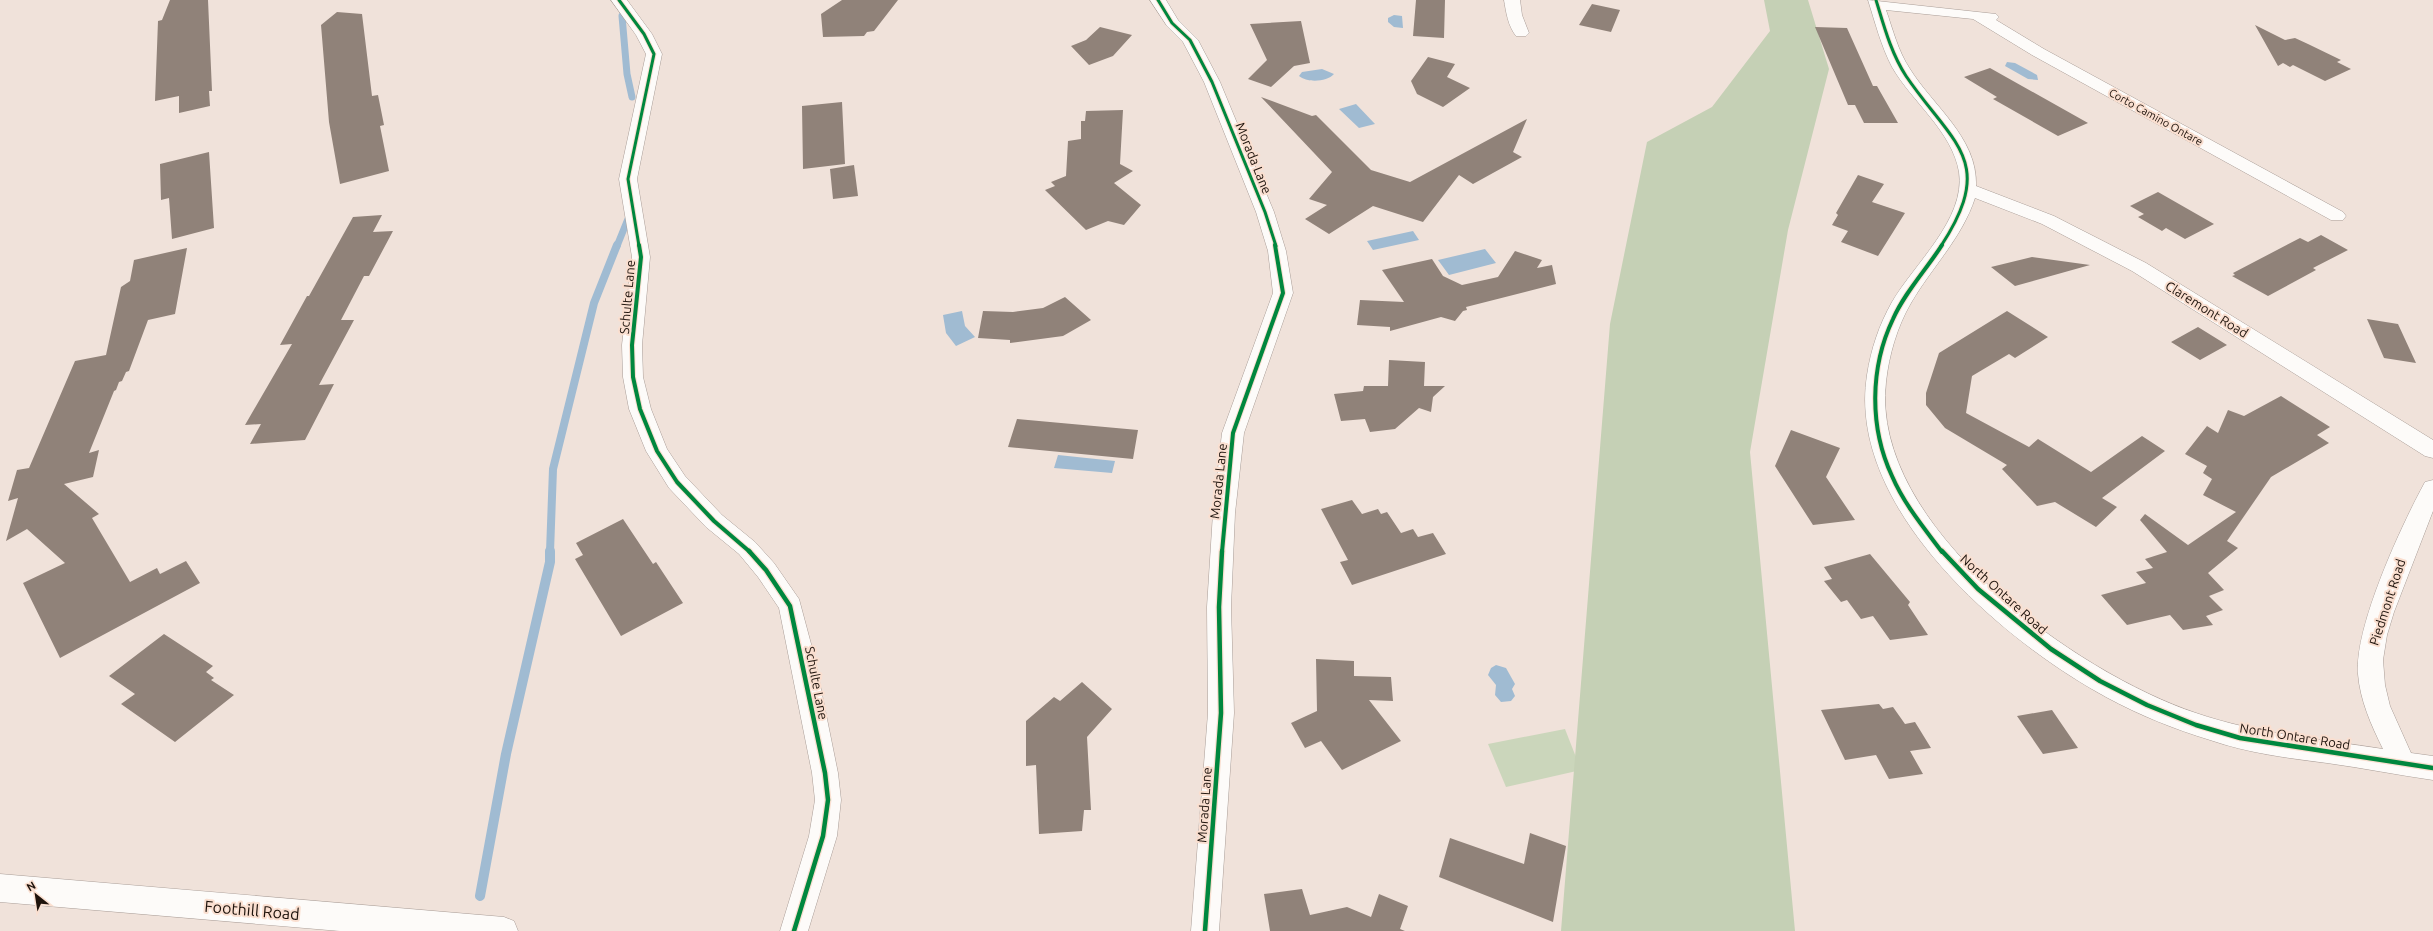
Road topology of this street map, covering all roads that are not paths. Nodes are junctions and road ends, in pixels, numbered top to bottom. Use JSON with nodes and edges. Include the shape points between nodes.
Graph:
{"nodes":[{"id":1,"x":619,"y":0,"type":"edge"},
{"id":2,"x":1158,"y":0,"type":"edge"},
{"id":3,"x":1512,"y":0,"type":"edge"},
{"id":4,"x":1877,"y":2,"type":"edge"},
{"id":5,"x":1976,"y":15,"type":"junction"},
{"id":6,"x":2006,"y":19,"type":"dead end"},
{"id":7,"x":1521,"y":33,"type":"dead end"},
{"id":8,"x":1969,"y":189,"type":"junction"},
{"id":9,"x":2337,"y":216,"type":"dead end"},
{"id":10,"x":2433,"y":450,"type":"edge"},
{"id":11,"x":2433,"y":488,"type":"edge"},
{"id":12,"x":2403,"y":764,"type":"junction"},
{"id":13,"x":2433,"y":768,"type":"edge"},
{"id":14,"x":0,"y":888,"type":"edge"},
{"id":15,"x":504,"y":931,"type":"edge"},
{"id":16,"x":794,"y":931,"type":"edge"},
{"id":17,"x":1205,"y":931,"type":"edge"}],
"edges":[{"from":1,"to":16,"type":"street","name":"Schulte Lane","via":[[644,34],[654,54],[628,179],[641,257],[632,345],[633,377],[640,409],[657,451],[678,482],[714,521],[747,548],[766,570],[790,606],[826,773],[828,800],[822,836]]},
{"from":2,"to":17,"type":"street","name":"Morada Lane","via":[[1172,23],[1190,40],[1212,82],[1265,212],[1277,251],[1283,293],[1233,434],[1224,513],[1219,607],[1221,713]]},
{"from":3,"to":7,"type":"street","via":[[1514,15]]},
{"from":4,"to":5,"type":"street","name":"Corto Camino Ontare"},
{"from":4,"to":8,"type":"street","name":"North Ontare Road","via":[[1889,42],[1904,74],[1962,154],[1968,172]]},
{"from":5,"to":6,"type":"street","name":"Corto Camino Ontare"},
{"from":5,"to":9,"type":"street","name":"Corto Camino Ontare","via":[[2071,71]]},
{"from":8,"to":10,"type":"street","name":"Claremont Road","via":[[2048,220],[2139,267]]},
{"from":8,"to":12,"type":"street","name":"North Ontare Road","via":[[1963,212],[1893,317],[1883,344],[1875,393],[1876,426],[1886,463],[1897,489],[1918,521],[1954,564],[2030,633],[2085,672],[2126,695],[2184,720],[2260,743]]},
{"from":11,"to":12,"type":"street","name":"Piedmont Road","via":[[2411,531],[2374,633],[2369,657],[2371,684],[2379,714]]},
{"from":12,"to":13,"type":"street","name":"North Ontare Road"},
{"from":14,"to":15,"type":"street","name":"Foothill Road"}]}
